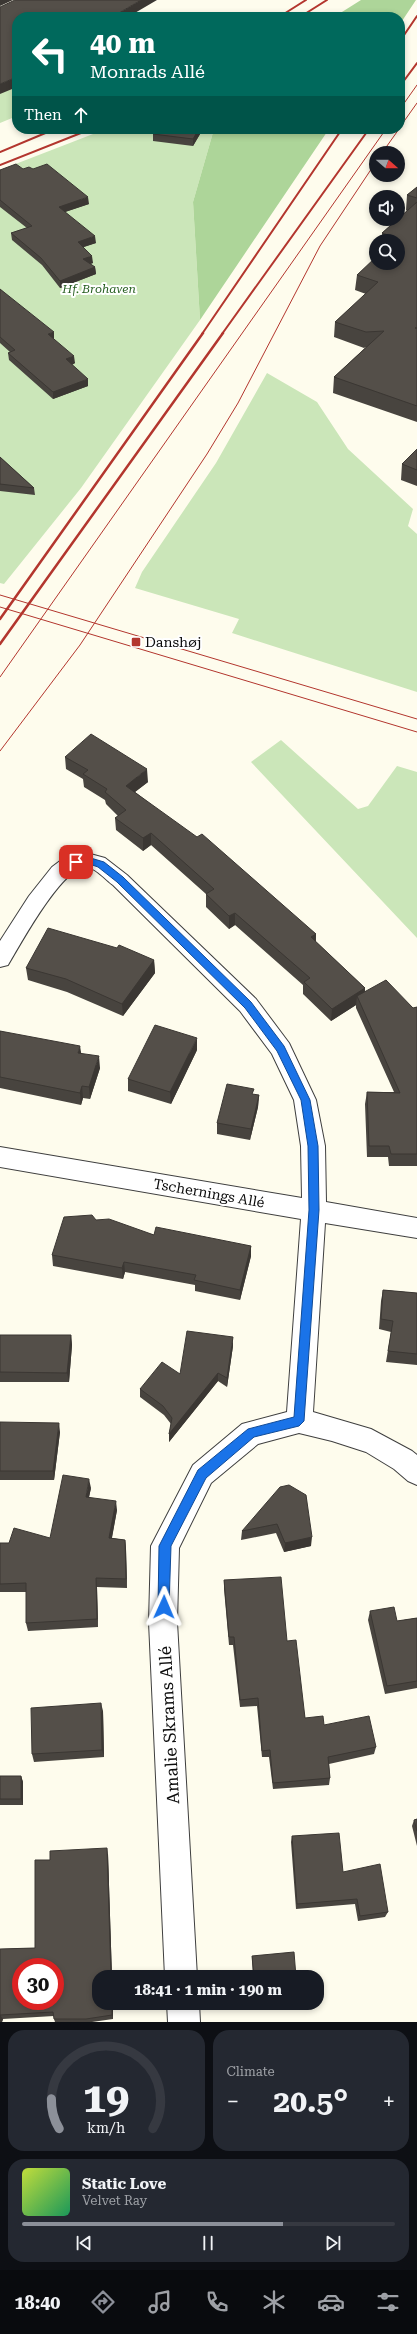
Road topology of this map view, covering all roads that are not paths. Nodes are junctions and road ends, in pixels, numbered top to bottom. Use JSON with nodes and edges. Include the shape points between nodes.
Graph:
{"nodes":[{"id":1,"x":0,"y":959,"type":"edge"},
{"id":2,"x":0,"y":1157,"type":"edge"},
{"id":3,"x":314,"y":1210,"type":"junction"},
{"id":4,"x":417,"y":1228,"type":"edge"},
{"id":5,"x":299,"y":1421,"type":"junction"},
{"id":6,"x":417,"y":1472,"type":"edge"},
{"id":7,"x":182,"y":1970,"type":"edge"},
{"id":8,"x":183,"y":2010,"type":"edge"},
{"id":9,"x":184,"y":2022,"type":"edge"}],
"edges":[{"from":1,"to":3,"type":"street","via":[[48,884],[69,865],[84,859],[101,864],[248,1005],[281,1049],[305,1100],[313,1146]]},
{"from":2,"to":3,"type":"street","name":"Tschernings Allé"},
{"from":3,"to":4,"type":"street","name":"Tschernings Allé"},
{"from":3,"to":5,"type":"street"},
{"from":5,"to":6,"type":"street","via":[[360,1436],[399,1455]]},
{"from":5,"to":7,"type":"street","name":"Amalie Skrams Allé","via":[[252,1433],[202,1474],[165,1546],[163,1622]]},
{"from":8,"to":9,"type":"street"}]}
